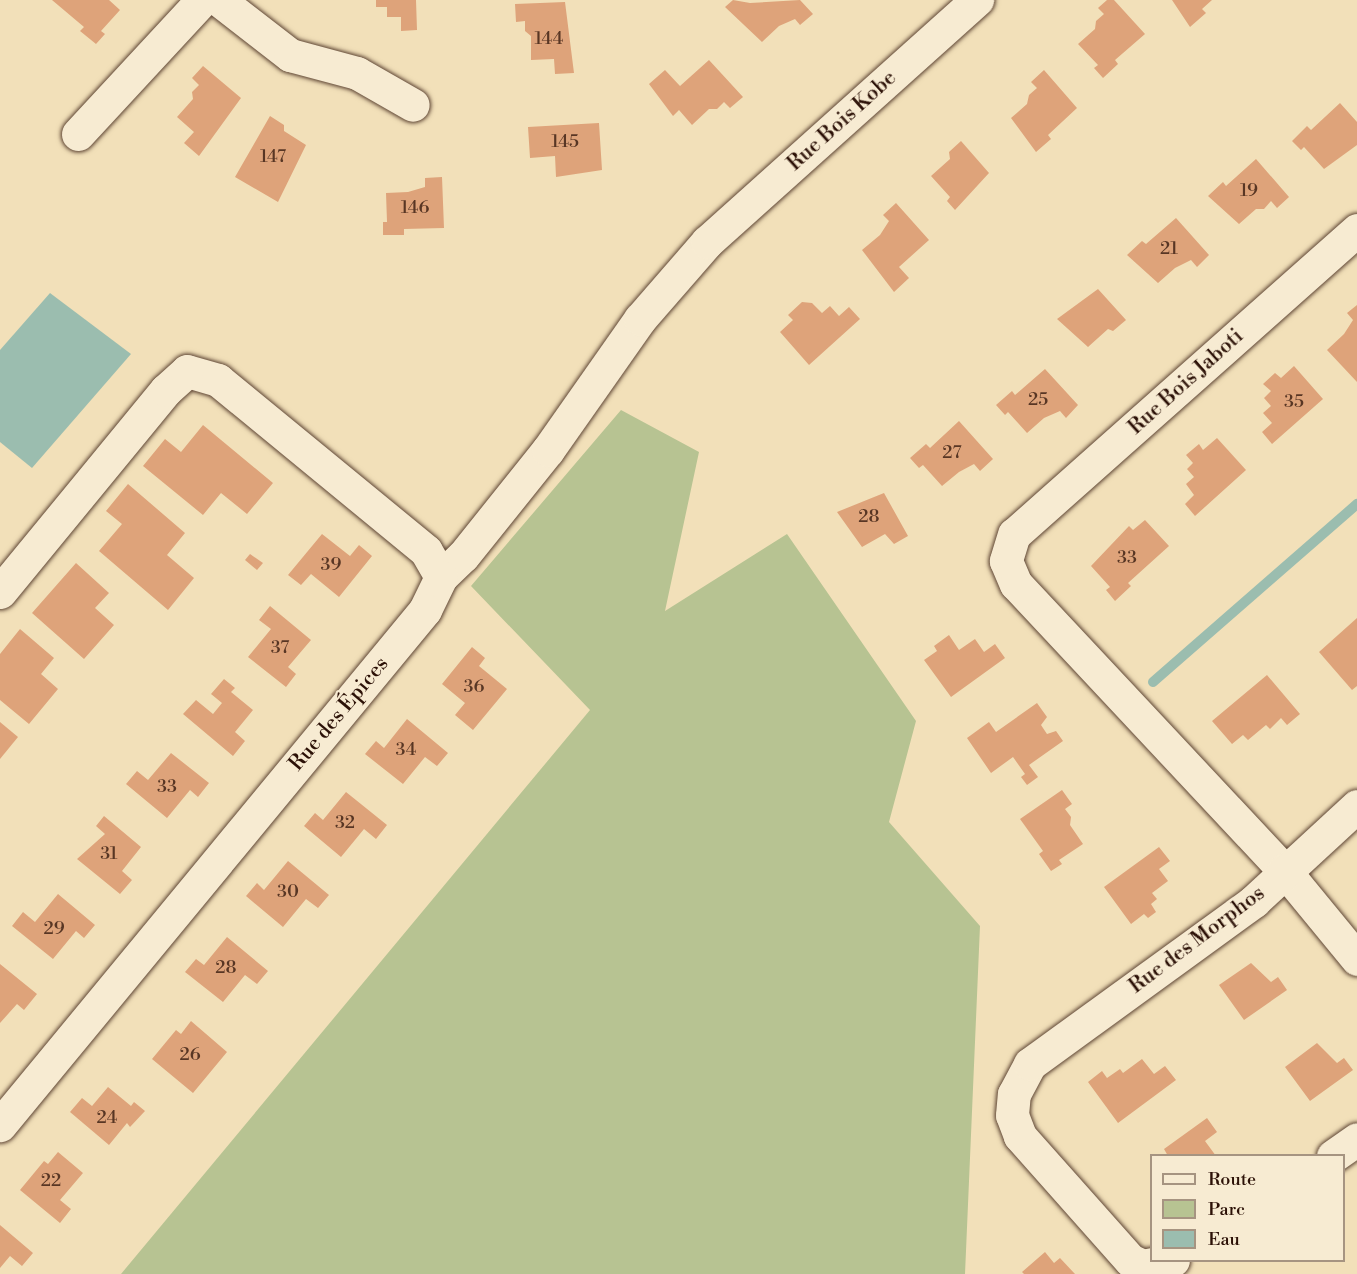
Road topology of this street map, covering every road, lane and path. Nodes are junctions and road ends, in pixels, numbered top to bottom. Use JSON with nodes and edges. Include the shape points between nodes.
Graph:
{"nodes":[{"id":1,"x":202,"y":0,"type":"edge"},
{"id":2,"x":219,"y":0,"type":"edge"},
{"id":3,"x":977,"y":0,"type":"edge"},
{"id":4,"x":413,"y":105,"type":"dead end"},
{"id":5,"x":78,"y":134,"type":"dead end"},
{"id":6,"x":1357,"y":230,"type":"edge"},
{"id":7,"x":441,"y":577,"type":"junction"},
{"id":8,"x":0,"y":592,"type":"edge"},
{"id":9,"x":1357,"y":806,"type":"edge"},
{"id":10,"x":1284,"y":870,"type":"junction"},
{"id":11,"x":1357,"y":959,"type":"edge"},
{"id":12,"x":0,"y":1125,"type":"edge"},
{"id":13,"x":1357,"y":1139,"type":"edge"},
{"id":14,"x":1334,"y":1154,"type":"edge"},
{"id":15,"x":1163,"y":1262,"type":"edge"}],
"edges":[{"from":1,"to":5,"type":"street"},
{"from":2,"to":4,"type":"street","via":[[290,55],[357,73]]},
{"from":3,"to":7,"type":"street","name":"Rue Bois Kobe","via":[[707,242],[640,320],[548,450]]},
{"from":6,"to":10,"type":"street","name":"Rue Bois Jaboti","via":[[1014,534],[1006,561],[1016,584]]},
{"from":7,"to":8,"type":"street","via":[[426,551],[218,380],[187,371],[166,390]]},
{"from":7,"to":12,"type":"street","name":"Rue des Épices","via":[[425,610]]},
{"from":9,"to":10,"type":"street","name":"Rue des Morphos"},
{"from":10,"to":11,"type":"street"},
{"from":10,"to":15,"type":"street","name":"Rue des Morphos","via":[[1254,901],[1030,1064],[1020,1078],[1011,1104],[1020,1136],[1130,1260],[1143,1266]]},
{"from":13,"to":14,"type":"street"}]}
